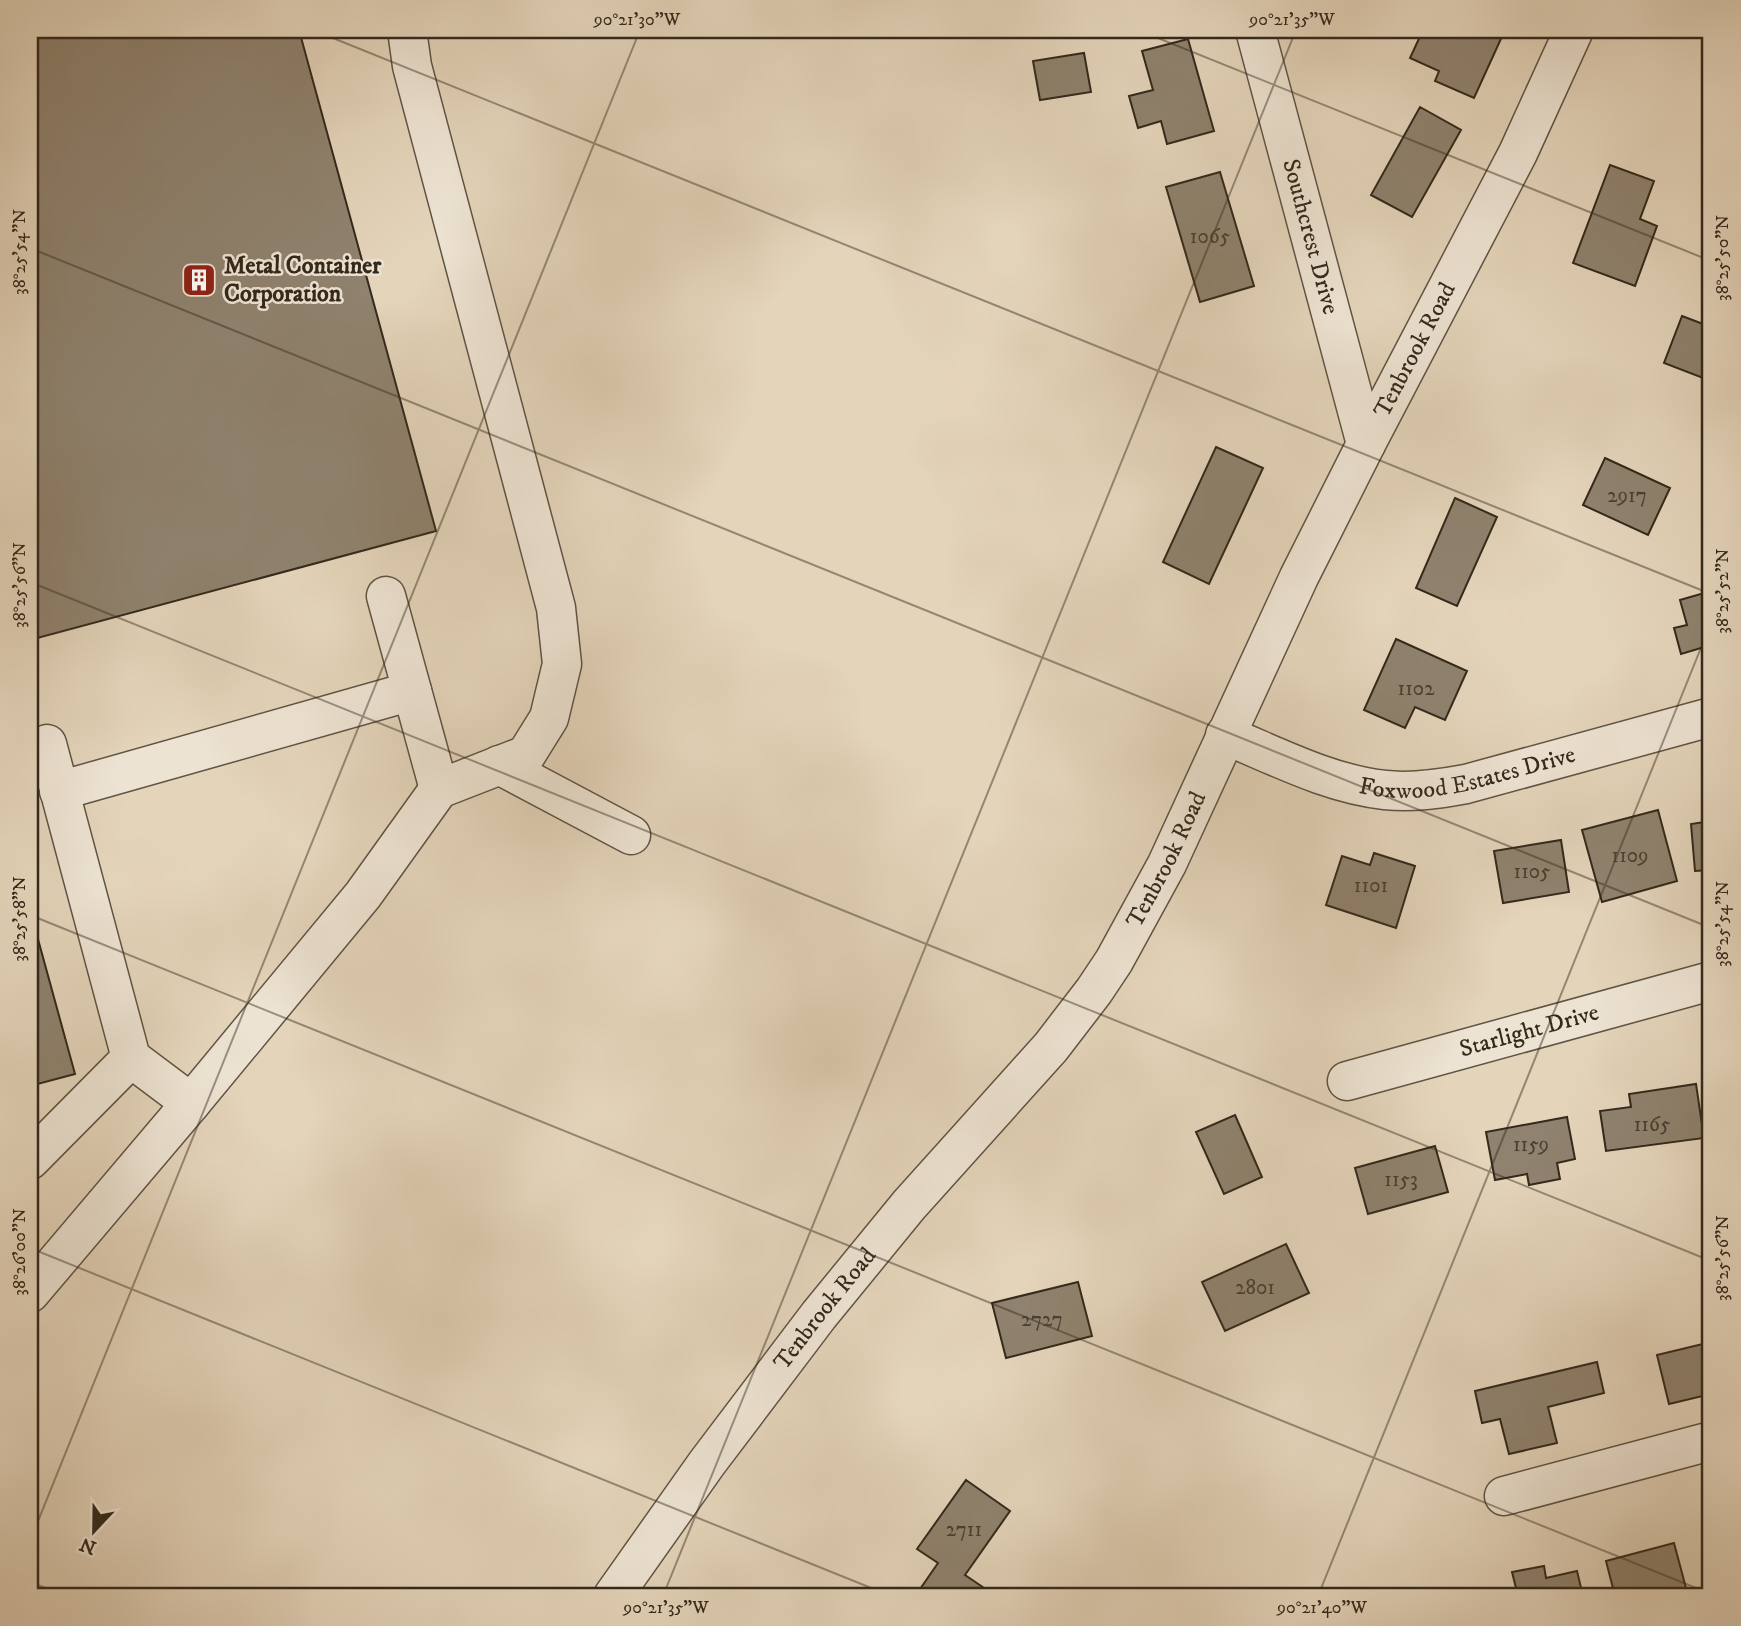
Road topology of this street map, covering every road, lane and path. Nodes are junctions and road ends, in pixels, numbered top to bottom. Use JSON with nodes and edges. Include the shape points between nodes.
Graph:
{"nodes":[{"id":1,"x":407,"y":30,"type":"edge"},
{"id":2,"x":1255,"y":30,"type":"edge"},
{"id":3,"x":1574,"y":30,"type":"edge"},
{"id":4,"x":1366,"y":444,"type":"junction"},
{"id":5,"x":386,"y":596,"type":"dead end"},
{"id":6,"x":412,"y":691,"type":"junction"},
{"id":7,"x":1711,"y":717,"type":"edge"},
{"id":8,"x":1225,"y":735,"type":"junction"},
{"id":9,"x":47,"y":744,"type":"dead end"},
{"id":10,"x":499,"y":765,"type":"junction"},
{"id":11,"x":439,"y":789,"type":"junction"},
{"id":12,"x":59,"y":791,"type":"junction"},
{"id":13,"x":631,"y":835,"type":"dead end"},
{"id":14,"x":1711,"y":981,"type":"edge"},
{"id":15,"x":131,"y":1058,"type":"junction"},
{"id":16,"x":1347,"y":1081,"type":"dead end"},
{"id":17,"x":191,"y":1103,"type":"junction"},
{"id":18,"x":30,"y":1160,"type":"edge"},
{"id":19,"x":30,"y":1293,"type":"edge"},
{"id":20,"x":1711,"y":1441,"type":"edge"},
{"id":21,"x":1504,"y":1496,"type":"dead end"},
{"id":22,"x":613,"y":1596,"type":"edge"}],
"edges":[{"from":1,"to":10,"type":"street","via":[[412,66],[556,608],[562,664],[549,718],[526,755]]},
{"from":2,"to":4,"type":"street","name":"Southcrest Drive"},
{"from":3,"to":4,"type":"street","name":"Tenbrook Road","via":[[1518,153]]},
{"from":4,"to":8,"type":"street","name":"Tenbrook Road"},
{"from":5,"to":6,"type":"street"},
{"from":6,"to":11,"type":"street"},
{"from":6,"to":12,"type":"street"},
{"from":7,"to":8,"type":"street","name":"Foxwood Estates Drive","via":[[1430,791],[1346,783]]},
{"from":8,"to":22,"type":"street","name":"Tenbrook Road","via":[[1133,930],[1094,991],[1051,1047],[909,1205],[826,1306]]},
{"from":9,"to":12,"type":"street"},
{"from":10,"to":11,"type":"street"},
{"from":10,"to":13,"type":"street"},
{"from":11,"to":17,"type":"street","via":[[363,895]]},
{"from":12,"to":15,"type":"street"},
{"from":14,"to":16,"type":"street","name":"Starlight Drive"},
{"from":15,"to":17,"type":"street"},
{"from":15,"to":18,"type":"street"},
{"from":17,"to":19,"type":"street"},
{"from":20,"to":21,"type":"street"}]}
